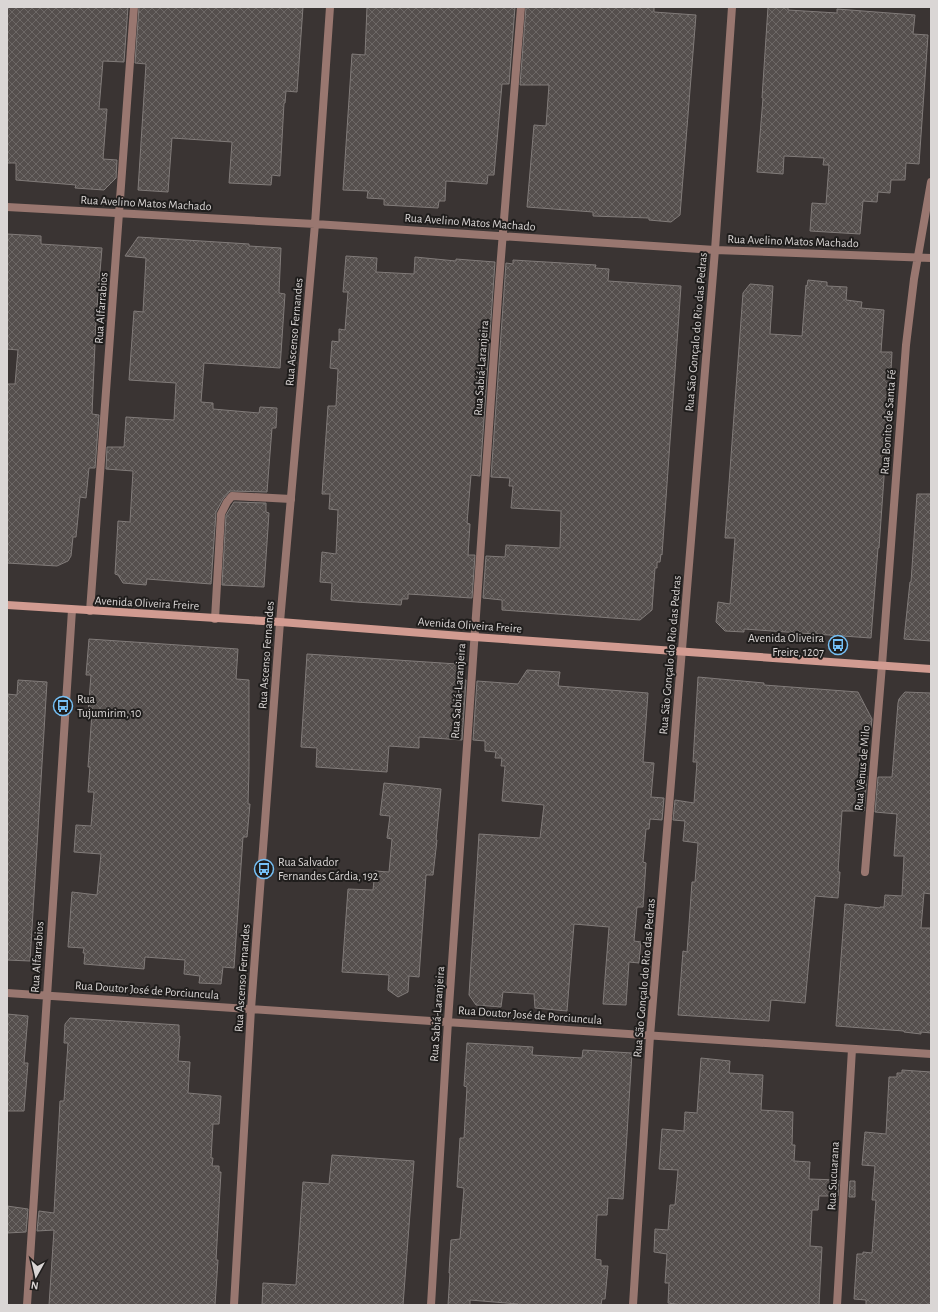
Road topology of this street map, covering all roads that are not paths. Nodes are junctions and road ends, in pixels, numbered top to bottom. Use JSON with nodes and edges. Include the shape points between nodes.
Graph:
{"nodes":[{"id":1,"x":134,"y":7,"type":"edge"},
{"id":2,"x":330,"y":7,"type":"edge"},
{"id":3,"x":520,"y":7,"type":"edge"},
{"id":4,"x":732,"y":7,"type":"edge"},
{"id":5,"x":931,"y":182,"type":"edge"},
{"id":6,"x":7,"y":207,"type":"edge"},
{"id":7,"x":120,"y":214,"type":"junction"},
{"id":8,"x":315,"y":224,"type":"junction"},
{"id":9,"x":502,"y":237,"type":"junction"},
{"id":10,"x":715,"y":250,"type":"junction"},
{"id":11,"x":918,"y":258,"type":"junction"},
{"id":12,"x":931,"y":258,"type":"edge"},
{"id":13,"x":291,"y":499,"type":"junction"},
{"id":14,"x":7,"y":605,"type":"edge"},
{"id":15,"x":72,"y":610,"type":"junction"},
{"id":16,"x":90,"y":611,"type":"junction"},
{"id":17,"x":215,"y":619,"type":"junction"},
{"id":18,"x":280,"y":622,"type":"junction"},
{"id":19,"x":474,"y":637,"type":"junction"},
{"id":20,"x":683,"y":652,"type":"junction"},
{"id":21,"x":882,"y":665,"type":"junction"},
{"id":22,"x":931,"y":669,"type":"edge"},
{"id":23,"x":865,"y":872,"type":"dead end"},
{"id":24,"x":7,"y":993,"type":"edge"},
{"id":25,"x":47,"y":995,"type":"junction"},
{"id":26,"x":251,"y":1009,"type":"junction"},
{"id":27,"x":448,"y":1021,"type":"junction"},
{"id":28,"x":650,"y":1036,"type":"junction"},
{"id":29,"x":852,"y":1049,"type":"junction"},
{"id":30,"x":931,"y":1054,"type":"edge"},
{"id":31,"x":27,"y":1305,"type":"edge"},
{"id":32,"x":234,"y":1305,"type":"edge"},
{"id":33,"x":431,"y":1305,"type":"edge"},
{"id":34,"x":633,"y":1305,"type":"edge"},
{"id":35,"x":837,"y":1305,"type":"edge"}],
"edges":[{"from":1,"to":7,"type":"street","name":"Rua Alfarrabios"},
{"from":2,"to":8,"type":"street","name":"Rua Ascenso Fernandes"},
{"from":3,"to":9,"type":"street","name":"Rua Sabiá-Laranjeira"},
{"from":4,"to":10,"type":"street","name":"Rua São Gonçalo do Rio das Pedras"},
{"from":5,"to":11,"type":"street","name":"Rua Bonito de Santa Fé"},
{"from":6,"to":7,"type":"street","name":"Rua Avelino Matos Machado"},
{"from":7,"to":8,"type":"street","name":"Rua Avelino Matos Machado"},
{"from":7,"to":16,"type":"street","name":"Rua Alfarrabios"},
{"from":8,"to":9,"type":"street","name":"Rua Avelino Matos Machado"},
{"from":8,"to":13,"type":"street","name":"Rua Ascenso Fernandes"},
{"from":9,"to":10,"type":"street","name":"Rua Avelino Matos Machado"},
{"from":9,"to":19,"type":"street","name":"Rua Sabiá-Laranjeira"},
{"from":10,"to":11,"type":"street","name":"Rua Avelino Matos Machado"},
{"from":10,"to":20,"type":"street","name":"Rua São Gonçalo do Rio das Pedras"},
{"from":11,"to":12,"type":"street","name":"Rua Avelino Matos Machado"},
{"from":11,"to":21,"type":"street","name":"Rua Bonito de Santa Fé","via":[[906,345]]},
{"from":13,"to":17,"type":"street","via":[[232,496],[226,502],[221,514]]},
{"from":13,"to":18,"type":"street","name":"Rua Ascenso Fernandes"},
{"from":14,"to":15,"type":"street","name":"Avenida Oliveira Freire"},
{"from":15,"to":16,"type":"street","name":"Avenida Oliveira Freire"},
{"from":15,"to":25,"type":"street","name":"Rua Alfarrabios"},
{"from":16,"to":17,"type":"street","name":"Avenida Oliveira Freire"},
{"from":17,"to":18,"type":"street","name":"Avenida Oliveira Freire"},
{"from":18,"to":19,"type":"street","name":"Avenida Oliveira Freire"},
{"from":18,"to":26,"type":"street","name":"Rua Ascenso Fernandes"},
{"from":19,"to":20,"type":"street","name":"Avenida Oliveira Freire"},
{"from":19,"to":27,"type":"street","name":"Rua Sabiá-Laranjeira"},
{"from":20,"to":21,"type":"street","name":"Avenida Oliveira Freire"},
{"from":20,"to":28,"type":"street","name":"Rua São Gonçalo do Rio das Pedras"},
{"from":21,"to":22,"type":"street","name":"Avenida Oliveira Freire"},
{"from":21,"to":23,"type":"street","name":"Rua Vênus de Milo"},
{"from":24,"to":25,"type":"street","name":"Rua Doutor José de Porciuncula"},
{"from":25,"to":26,"type":"street","name":"Rua Doutor José de Porciuncula"},
{"from":25,"to":31,"type":"street","name":"Rua Alfarrabios"},
{"from":26,"to":27,"type":"street","name":"Rua Doutor José de Porciuncula"},
{"from":26,"to":32,"type":"street","name":"Rua Ascenso Fernandes"},
{"from":27,"to":28,"type":"street","name":"Rua Doutor José de Porciuncula"},
{"from":27,"to":33,"type":"street","name":"Rua Sabiá-Laranjeira"},
{"from":28,"to":29,"type":"street","name":"Rua Doutor José de Porciuncula"},
{"from":28,"to":34,"type":"street","name":"Rua São Gonçalo do Rio das Pedras"},
{"from":29,"to":30,"type":"street","name":"Rua Doutor José de Porciuncula"},
{"from":29,"to":35,"type":"street","name":"Rua Sucuarana"}]}
